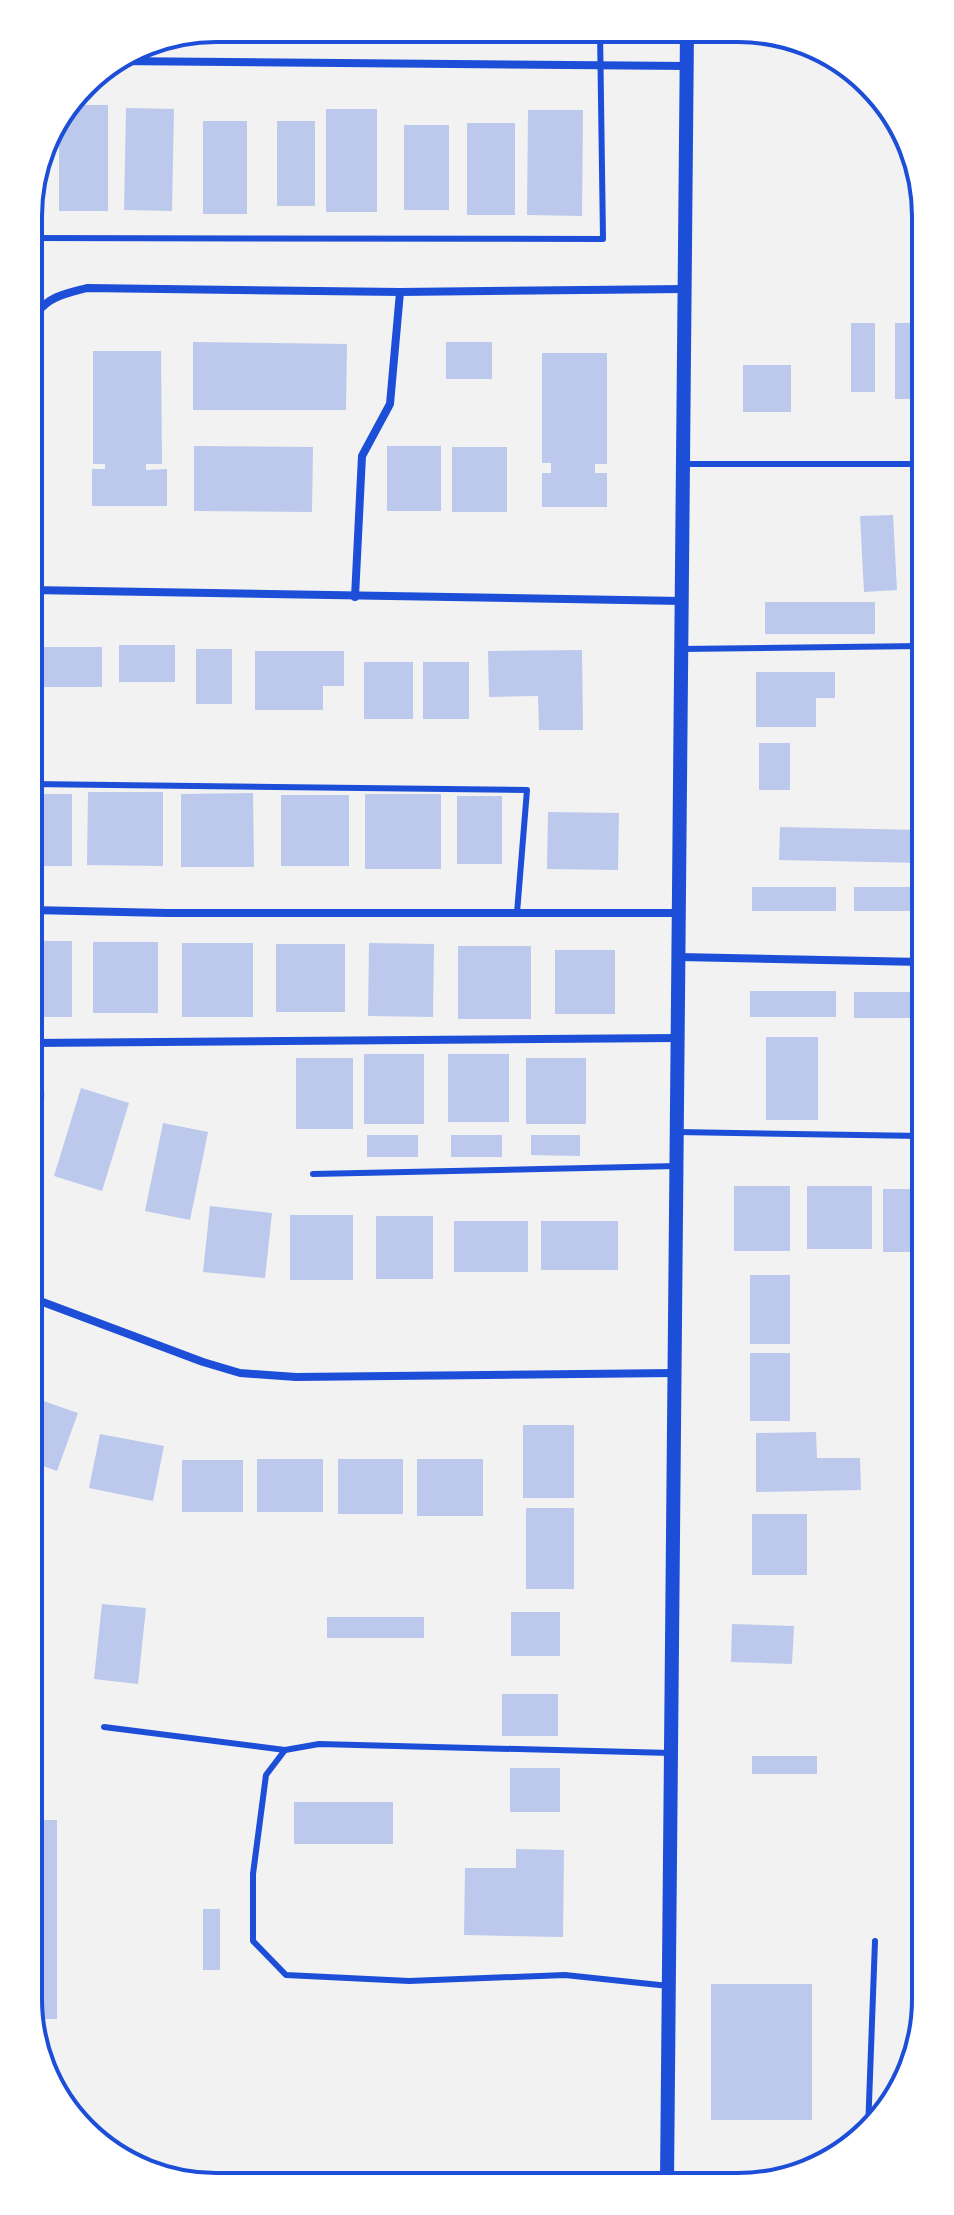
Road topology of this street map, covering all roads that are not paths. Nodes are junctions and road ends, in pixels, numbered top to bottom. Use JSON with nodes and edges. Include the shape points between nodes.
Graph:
{"nodes":[{"id":1,"x":600,"y":42,"type":"edge"},
{"id":2,"x":687,"y":42,"type":"edge"},
{"id":3,"x":137,"y":61,"type":"edge"},
{"id":4,"x":599,"y":65,"type":"junction"},
{"id":5,"x":687,"y":66,"type":"junction"},
{"id":6,"x":42,"y":238,"type":"edge"},
{"id":7,"x":685,"y":289,"type":"junction"},
{"id":8,"x":400,"y":292,"type":"junction"},
{"id":9,"x":42,"y":309,"type":"edge"},
{"id":10,"x":684,"y":464,"type":"junction"},
{"id":11,"x":912,"y":464,"type":"edge"},
{"id":12,"x":42,"y":590,"type":"edge"},
{"id":13,"x":355,"y":597,"type":"junction"},
{"id":14,"x":682,"y":601,"type":"junction"},
{"id":15,"x":912,"y":646,"type":"edge"},
{"id":16,"x":681,"y":649,"type":"junction"},
{"id":17,"x":42,"y":784,"type":"edge"},
{"id":18,"x":42,"y":910,"type":"edge"},
{"id":19,"x":517,"y":913,"type":"junction"},
{"id":20,"x":679,"y":913,"type":"junction"},
{"id":21,"x":679,"y":957,"type":"junction"},
{"id":22,"x":912,"y":962,"type":"edge"},
{"id":23,"x":678,"y":1038,"type":"junction"},
{"id":24,"x":42,"y":1043,"type":"edge"},
{"id":25,"x":677,"y":1132,"type":"junction"},
{"id":26,"x":912,"y":1136,"type":"edge"},
{"id":27,"x":677,"y":1166,"type":"junction"},
{"id":28,"x":313,"y":1174,"type":"dead end"},
{"id":29,"x":42,"y":1302,"type":"edge"},
{"id":30,"x":675,"y":1373,"type":"junction"},
{"id":31,"x":104,"y":1727,"type":"dead end"},
{"id":32,"x":285,"y":1750,"type":"junction"},
{"id":33,"x":671,"y":1753,"type":"junction"},
{"id":34,"x":875,"y":1941,"type":"dead end"},
{"id":35,"x":669,"y":1986,"type":"junction"},
{"id":36,"x":869,"y":2114,"type":"edge"},
{"id":37,"x":667,"y":2173,"type":"edge"}],
"edges":[{"from":1,"to":4,"type":"lane"},
{"from":2,"to":5,"type":"street"},
{"from":3,"to":4,"type":"street"},
{"from":4,"to":5,"type":"street"},
{"from":4,"to":6,"type":"lane","via":[[603,239]]},
{"from":5,"to":7,"type":"street"},
{"from":7,"to":8,"type":"street"},
{"from":7,"to":10,"type":"street"},
{"from":8,"to":9,"type":"street","via":[[87,288],[55,297]]},
{"from":8,"to":13,"type":"street","via":[[390,404],[362,456]]},
{"from":10,"to":11,"type":"lane"},
{"from":10,"to":14,"type":"street"},
{"from":12,"to":13,"type":"street"},
{"from":13,"to":14,"type":"street"},
{"from":14,"to":16,"type":"street"},
{"from":15,"to":16,"type":"lane"},
{"from":16,"to":20,"type":"street"},
{"from":17,"to":19,"type":"lane","via":[[527,790]]},
{"from":18,"to":19,"type":"street"},
{"from":19,"to":20,"type":"street"},
{"from":20,"to":21,"type":"street"},
{"from":21,"to":22,"type":"street"},
{"from":21,"to":23,"type":"street"},
{"from":23,"to":24,"type":"street"},
{"from":23,"to":25,"type":"street"},
{"from":25,"to":26,"type":"lane"},
{"from":25,"to":27,"type":"street"},
{"from":27,"to":28,"type":"lane"},
{"from":27,"to":30,"type":"street"},
{"from":29,"to":30,"type":"street","via":[[240,1373]]},
{"from":30,"to":33,"type":"street"},
{"from":31,"to":32,"type":"lane"},
{"from":32,"to":33,"type":"lane","via":[[319,1744]]},
{"from":32,"to":35,"type":"lane","via":[[266,1775],[253,1874],[253,1941],[286,1975],[409,1981],[565,1975]]},
{"from":33,"to":35,"type":"street"},
{"from":34,"to":36,"type":"lane"},
{"from":35,"to":37,"type":"street"}]}
